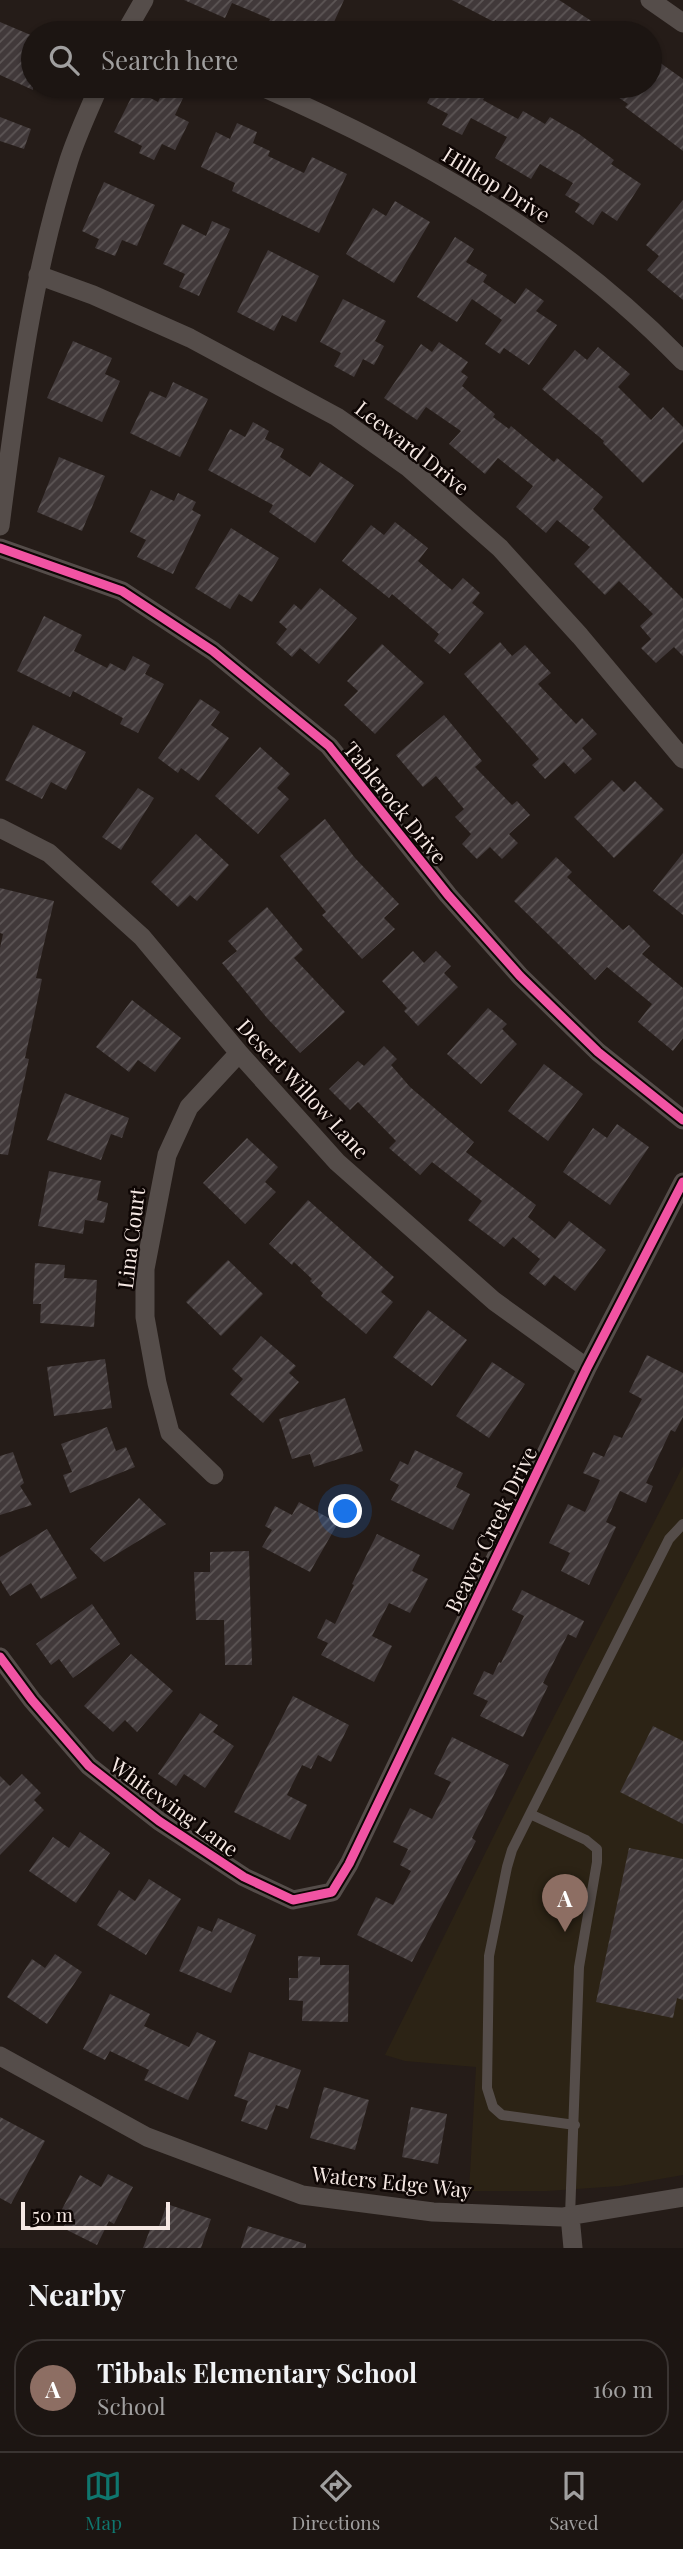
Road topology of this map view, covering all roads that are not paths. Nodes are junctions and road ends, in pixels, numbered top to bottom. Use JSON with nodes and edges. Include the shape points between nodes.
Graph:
{"nodes":[{"id":1,"x":144,"y":0,"type":"edge"},
{"id":2,"x":650,"y":0,"type":"edge"},
{"id":3,"x":135,"y":21,"type":"edge"},
{"id":4,"x":683,"y":23,"type":"edge"},
{"id":5,"x":94,"y":98,"type":"edge"},
{"id":6,"x":288,"y":98,"type":"edge"},
{"id":7,"x":38,"y":275,"type":"junction"},
{"id":8,"x":683,"y":361,"type":"edge"},
{"id":9,"x":0,"y":526,"type":"edge"},
{"id":10,"x":0,"y":548,"type":"edge"},
{"id":11,"x":683,"y":759,"type":"edge"},
{"id":12,"x":0,"y":828,"type":"edge"},
{"id":13,"x":239,"y":1053,"type":"junction"},
{"id":14,"x":683,"y":1120,"type":"edge"},
{"id":15,"x":683,"y":1182,"type":"edge"},
{"id":16,"x":587,"y":1368,"type":"junction"},
{"id":17,"x":214,"y":1475,"type":"dead end"},
{"id":18,"x":683,"y":1524,"type":"edge"},
{"id":19,"x":0,"y":1657,"type":"edge"},
{"id":20,"x":530,"y":1814,"type":"junction"},
{"id":21,"x":332,"y":1892,"type":"joint"},
{"id":22,"x":0,"y":2056,"type":"edge"},
{"id":23,"x":575,"y":2125,"type":"junction"},
{"id":24,"x":683,"y":2197,"type":"edge"},
{"id":25,"x":570,"y":2216,"type":"junction"},
{"id":26,"x":573,"y":2248,"type":"edge"}],
"edges":[{"from":1,"to":3,"type":"street"},
{"from":2,"to":4,"type":"street"},
{"from":5,"to":7,"type":"street","via":[[69,159]]},
{"from":6,"to":8,"type":"street","name":"Hilltop Drive","via":[[442,175],[537,235]]},
{"from":7,"to":9,"type":"street"},
{"from":7,"to":11,"type":"street","name":"Leeward Drive","via":[[190,338],[337,417],[409,468],[500,548]]},
{"from":10,"to":14,"type":"street","name":"Tablerock Drive","via":[[122,592],[213,651],[328,746],[520,976],[598,1052]]},
{"from":12,"to":13,"type":"street","name":"Desert Willow Lane","via":[[49,853],[142,937]]},
{"from":13,"to":16,"type":"street","name":"Desert Willow Lane","via":[[337,1162],[494,1301]]},
{"from":13,"to":17,"type":"street","name":"Lina Court","via":[[189,1107],[167,1155],[145,1269],[145,1317],[170,1433]]},
{"from":15,"to":16,"type":"street","name":"Beaver Creek Drive"},
{"from":16,"to":21,"type":"street","name":"Beaver Creek Drive"},
{"from":18,"to":20,"type":"lane","via":[[669,1539]]},
{"from":19,"to":21,"type":"street","name":"Whitewing Lane","via":[[89,1766],[159,1821],[244,1877],[293,1900]]},
{"from":20,"to":23,"type":"lane","via":[[597,1849],[579,1967]]},
{"from":20,"to":23,"type":"lane","via":[[507,1867],[489,1956],[487,2088],[493,2107],[502,2115]]},
{"from":22,"to":25,"type":"street","name":"Waters Edge Way","via":[[147,2137],[302,2195],[433,2212]]},
{"from":23,"to":25,"type":"lane"},
{"from":24,"to":25,"type":"street","name":"Waters Edge Way"},
{"from":25,"to":26,"type":"street"}]}
